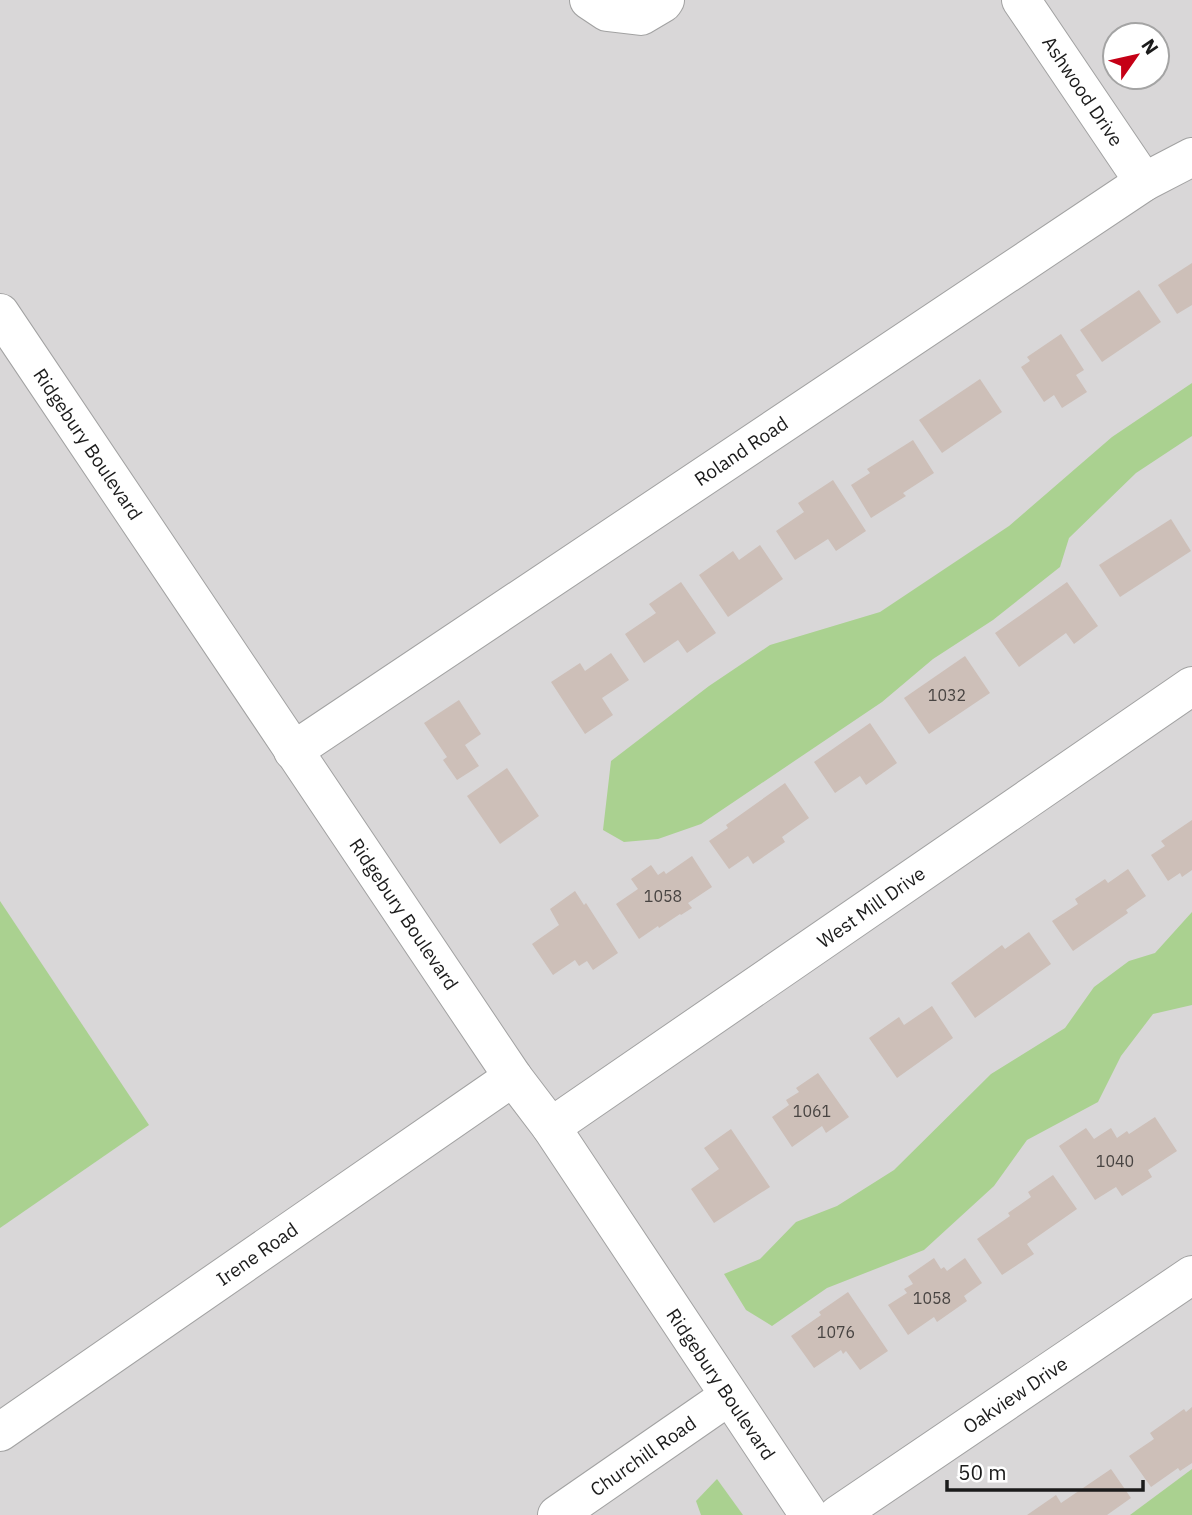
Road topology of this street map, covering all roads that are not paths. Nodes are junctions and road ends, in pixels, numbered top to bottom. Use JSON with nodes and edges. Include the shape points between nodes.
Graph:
{"nodes":[{"id":1,"x":589,"y":0,"type":"edge"},
{"id":2,"x":665,"y":0,"type":"edge"},
{"id":3,"x":1021,"y":0,"type":"edge"},
{"id":4,"x":1192,"y":157,"type":"edge"},
{"id":5,"x":1144,"y":182,"type":"junction"},
{"id":6,"x":0,"y":313,"type":"edge"},
{"id":7,"x":1192,"y":686,"type":"edge"},
{"id":8,"x":293,"y":751,"type":"junction"},
{"id":9,"x":513,"y":1077,"type":"junction"},
{"id":10,"x":551,"y":1127,"type":"junction"},
{"id":11,"x":1192,"y":1275,"type":"edge"},
{"id":12,"x":729,"y":1396,"type":"junction"},
{"id":13,"x":0,"y":1432,"type":"edge"},
{"id":14,"x":557,"y":1515,"type":"edge"},
{"id":15,"x":809,"y":1515,"type":"edge"},
{"id":16,"x":838,"y":1515,"type":"edge"}],
"edges":[{"from":1,"to":2,"type":"street","via":[[607,12],[640,16]]},
{"from":3,"to":5,"type":"street","name":"Ashwood Drive"},
{"from":4,"to":5,"type":"street","name":"Roland Road"},
{"from":5,"to":8,"type":"street","name":"Roland Road"},
{"from":6,"to":8,"type":"street","name":"Ridgebury Boulevard"},
{"from":7,"to":10,"type":"street","name":"West Mill Drive"},
{"from":8,"to":9,"type":"street","name":"Ridgebury Boulevard"},
{"from":9,"to":10,"type":"street","name":"Ridgebury Boulevard"},
{"from":9,"to":13,"type":"street","name":"Irene Road"},
{"from":10,"to":12,"type":"street","name":"Ridgebury Boulevard"},
{"from":11,"to":16,"type":"street","name":"Oakview Drive"},
{"from":12,"to":14,"type":"street","name":"Churchill Road"},
{"from":12,"to":15,"type":"street","name":"Ridgebury Boulevard"}]}
